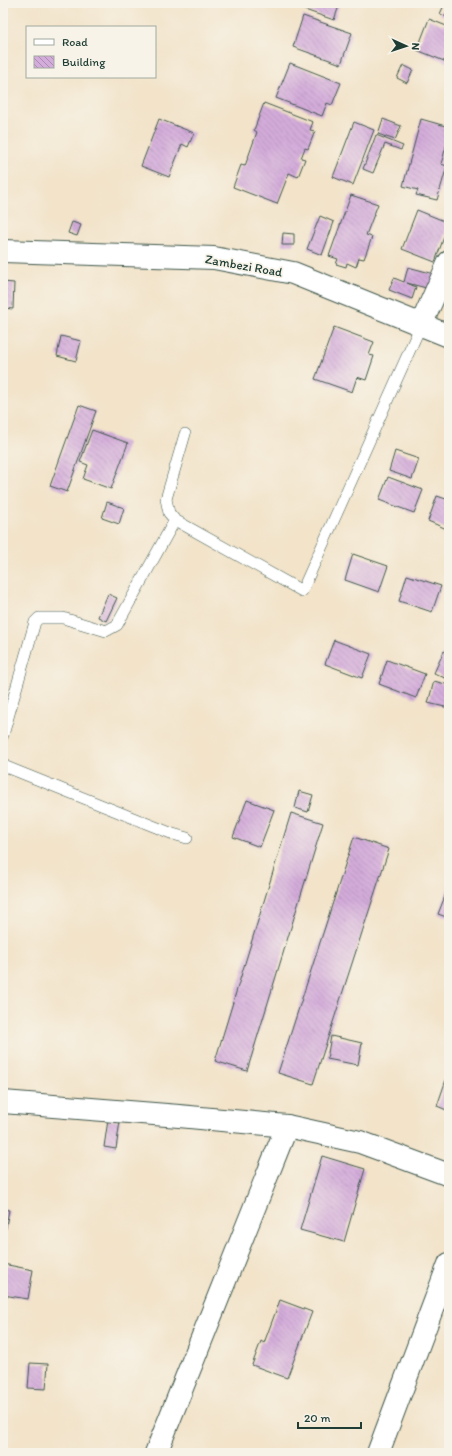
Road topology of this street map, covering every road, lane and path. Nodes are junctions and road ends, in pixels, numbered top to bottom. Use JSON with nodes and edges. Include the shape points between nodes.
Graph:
{"nodes":[{"id":1,"x":3,"y":251,"type":"edge"},
{"id":2,"x":449,"y":262,"type":"edge"},
{"id":3,"x":421,"y":325,"type":"junction"},
{"id":4,"x":449,"y":336,"type":"edge"},
{"id":5,"x":184,"y":434,"type":"dead end"},
{"id":6,"x":175,"y":520,"type":"junction"},
{"id":7,"x":3,"y":735,"type":"edge"},
{"id":8,"x":3,"y":763,"type":"edge"},
{"id":9,"x":187,"y":838,"type":"dead end"},
{"id":10,"x":3,"y":1102,"type":"edge"},
{"id":11,"x":287,"y":1126,"type":"junction"},
{"id":12,"x":449,"y":1175,"type":"edge"},
{"id":13,"x":449,"y":1264,"type":"edge"},
{"id":14,"x":156,"y":1453,"type":"edge"},
{"id":15,"x":378,"y":1453,"type":"edge"}],
"edges":[{"from":1,"to":3,"type":"street","name":"Zambezi Road","via":[[214,258],[293,273]]},
{"from":2,"to":3,"type":"street"},
{"from":3,"to":4,"type":"street","name":"Zambezi Road"},
{"from":3,"to":6,"type":"lane","via":[[302,591]]},
{"from":5,"to":6,"type":"lane","via":[[166,499],[169,513]]},
{"from":6,"to":7,"type":"lane","via":[[117,625],[106,631],[64,618],[39,618],[34,622]]},
{"from":8,"to":9,"type":"lane","via":[[4,766],[165,832]]},
{"from":10,"to":11,"type":"street"},
{"from":11,"to":12,"type":"street","via":[[360,1142]]},
{"from":11,"to":14,"type":"street"},
{"from":13,"to":15,"type":"street"}]}
